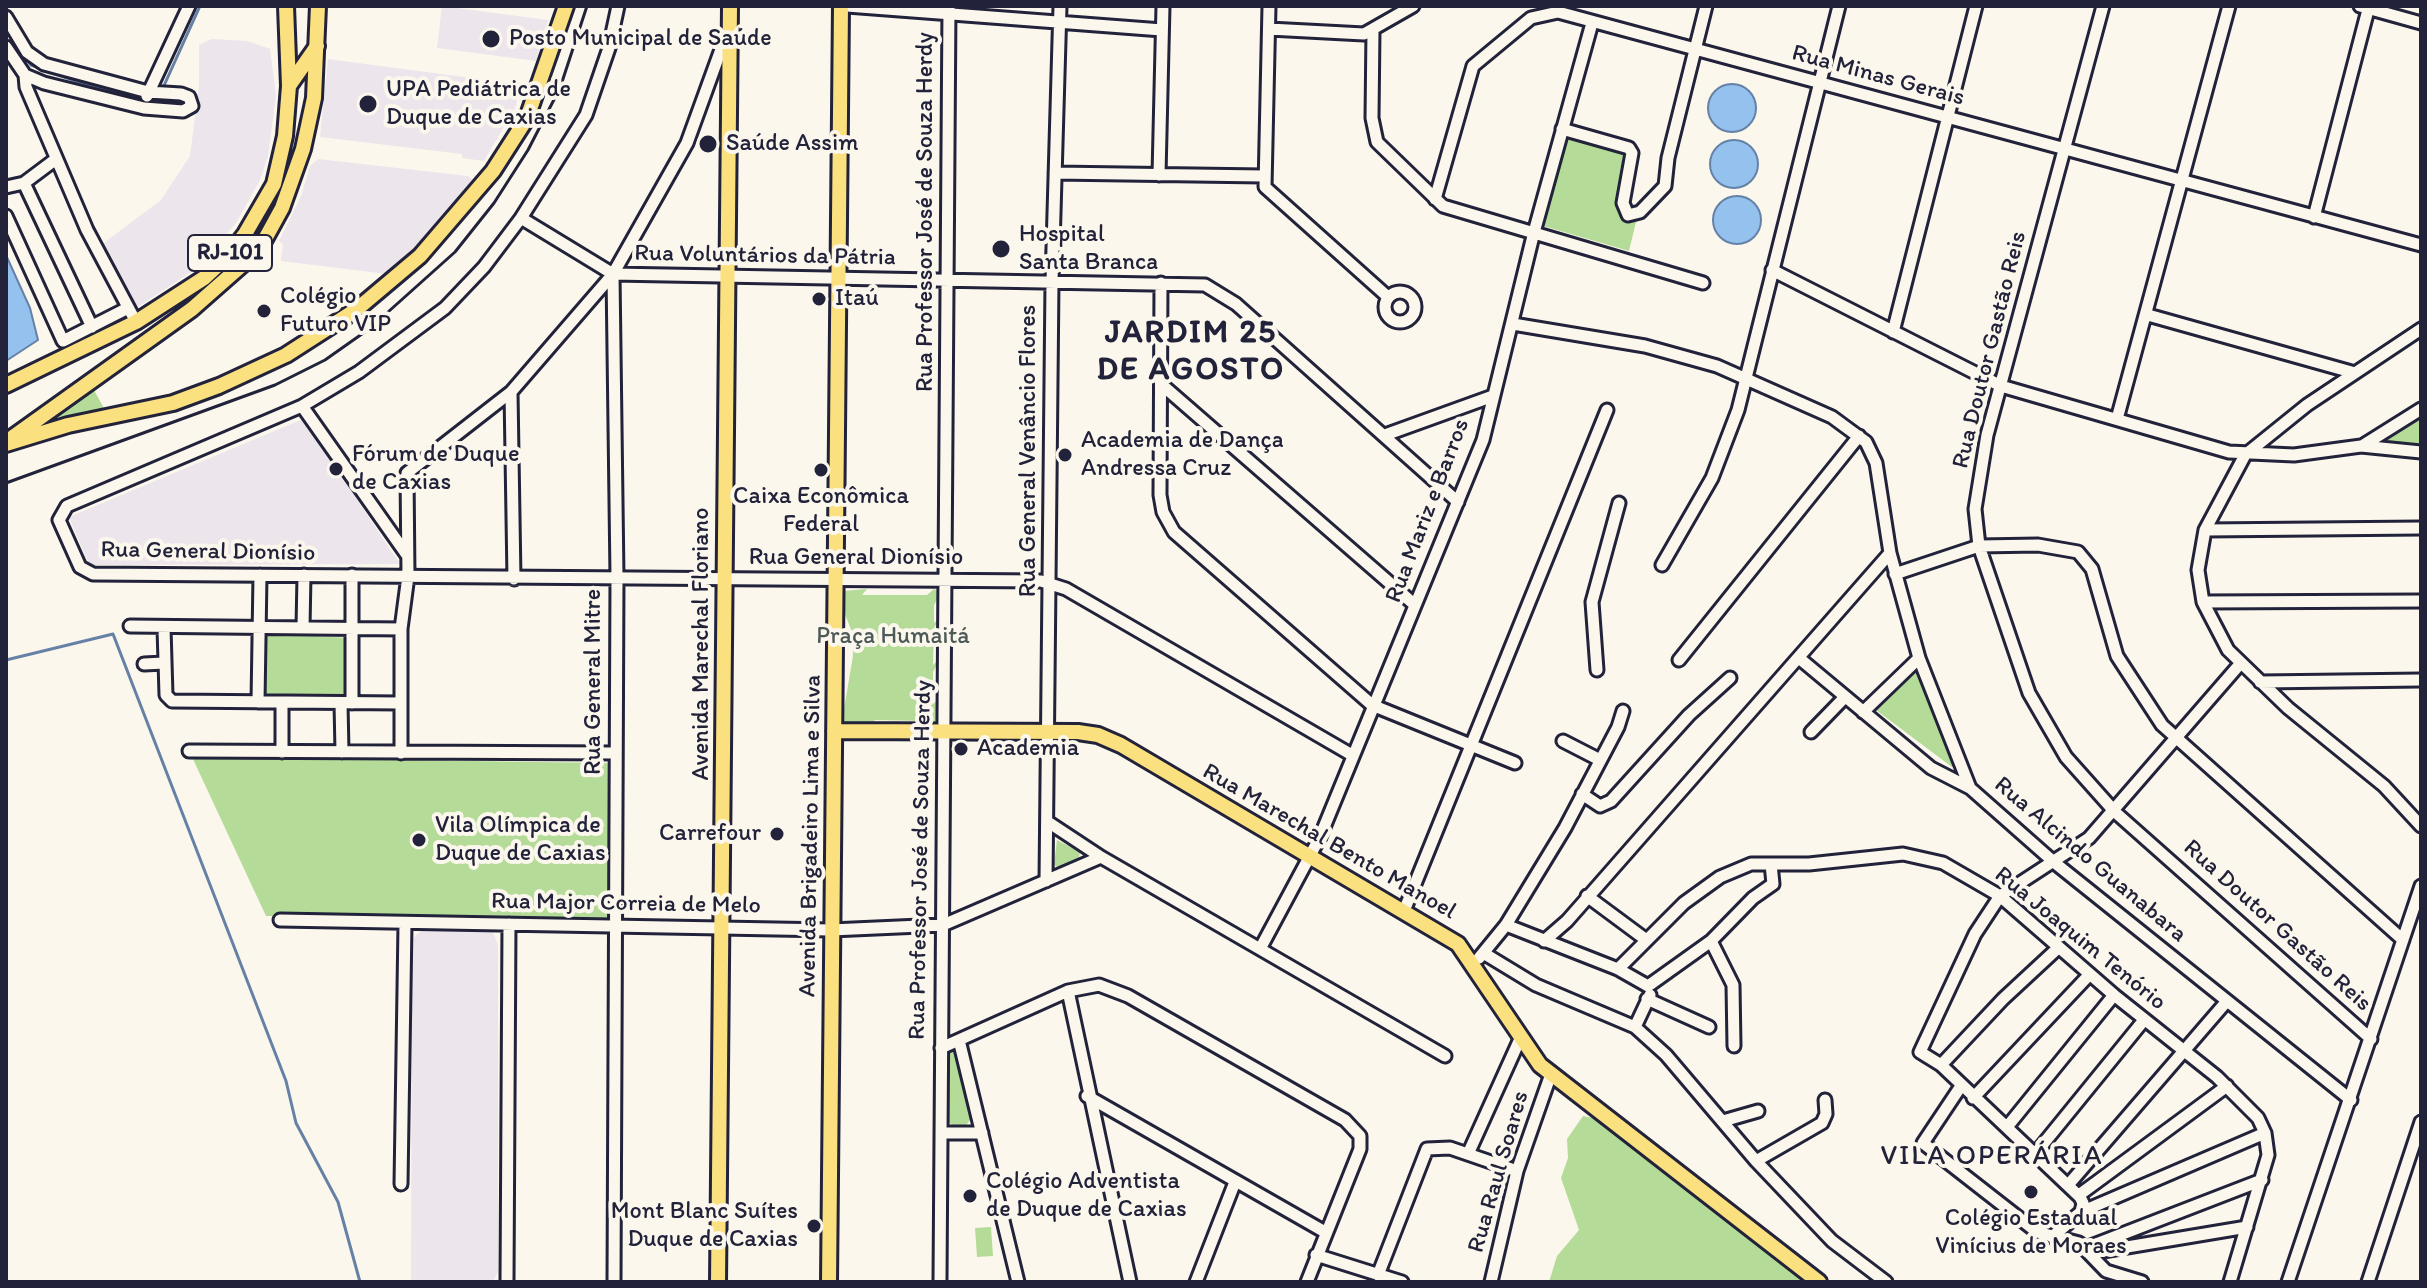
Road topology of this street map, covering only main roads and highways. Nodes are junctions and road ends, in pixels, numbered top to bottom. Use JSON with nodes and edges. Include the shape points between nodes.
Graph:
{"nodes":[{"id":1,"x":286,"y":6,"type":"edge"},
{"id":2,"x":318,"y":6,"type":"edge"},
{"id":3,"x":566,"y":6,"type":"edge"},
{"id":4,"x":730,"y":6,"type":"edge"},
{"id":5,"x":844,"y":6,"type":"edge"},
{"id":6,"x":317,"y":45,"type":"junction"},
{"id":7,"x":289,"y":86,"type":"junction"},
{"id":8,"x":6,"y":385,"type":"edge"},
{"id":9,"x":82,"y":388,"type":"junction"},
{"id":10,"x":6,"y":431,"type":"edge"},
{"id":11,"x":6,"y":443,"type":"edge"},
{"id":12,"x":834,"y":731,"type":"junction"},
{"id":13,"x":718,"y":1282,"type":"edge"},
{"id":14,"x":829,"y":1282,"type":"edge"},
{"id":15,"x":1819,"y":1282,"type":"edge"}],
"edges":[{"from":1,"to":7,"type":"main road","number":"RJ-101"},
{"from":2,"to":6,"type":"main road","number":"RJ-101"},
{"from":3,"to":11,"type":"main road","via":[[527,118],[493,171],[420,256],[356,310],[286,355],[208,390]]},
{"from":4,"to":13,"type":"main road","name":"Avenida Marechal Floriano"},
{"from":5,"to":12,"type":"main road","name":"Avenida Brigadeiro Lima e Silva"},
{"from":6,"to":7,"type":"main road"},
{"from":6,"to":9,"type":"main road","number":"RJ-101","via":[[314,98],[303,149],[282,208],[259,250],[192,309]]},
{"from":7,"to":8,"type":"main road","number":"RJ-101","via":[[274,184],[229,255],[204,278],[136,322]]},
{"from":9,"to":10,"type":"main road"},
{"from":9,"to":11,"type":"main road","number":"RJ-101"},
{"from":12,"to":14,"type":"main road","name":"Avenida Brigadeiro Lima e Silva"},
{"from":12,"to":15,"type":"main road","name":"Rua Marechal Bento Manoel","via":[[1050,731],[1108,739],[1479,958],[1520,1039],[1551,1074]]}]}
